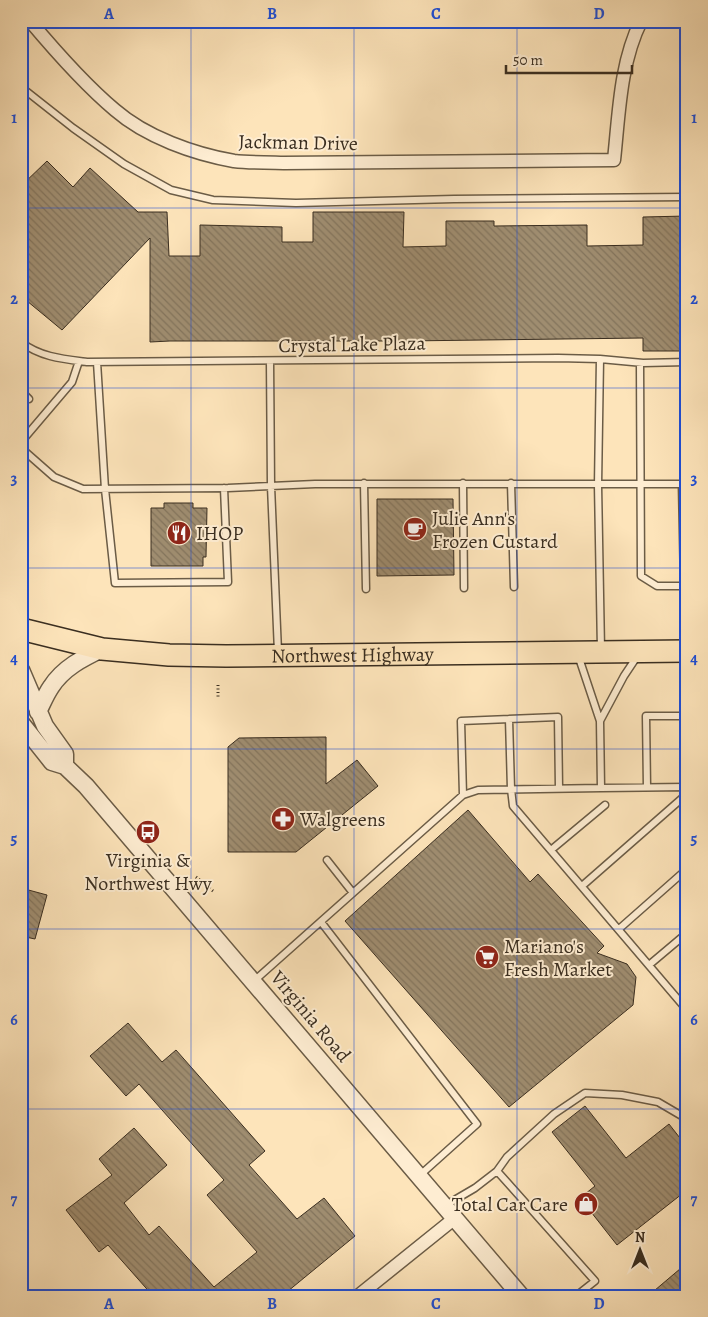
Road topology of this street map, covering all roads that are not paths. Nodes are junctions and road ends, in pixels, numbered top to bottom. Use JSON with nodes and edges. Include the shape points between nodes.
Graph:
{"nodes":[{"id":1,"x":30,"y":21,"type":"edge"},
{"id":2,"x":641,"y":21,"type":"edge"},
{"id":3,"x":21,"y":87,"type":"edge"},
{"id":4,"x":687,"y":197,"type":"edge"},
{"id":5,"x":21,"y":342,"type":"edge"},
{"id":6,"x":600,"y":359,"type":"junction"},
{"id":7,"x":79,"y":361,"type":"junction"},
{"id":8,"x":270,"y":361,"type":"junction"},
{"id":9,"x":97,"y":362,"type":"junction"},
{"id":10,"x":687,"y":362,"type":"edge"},
{"id":11,"x":640,"y":363,"type":"junction"},
{"id":12,"x":21,"y":391,"type":"edge"},
{"id":13,"x":30,"y":399,"type":"dead end"},
{"id":14,"x":21,"y":442,"type":"edge"},
{"id":15,"x":21,"y":448,"type":"edge"},
{"id":16,"x":364,"y":483,"type":"junction"},
{"id":17,"x":463,"y":483,"type":"junction"},
{"id":18,"x":511,"y":483,"type":"junction"},
{"id":19,"x":598,"y":484,"type":"junction"},
{"id":20,"x":640,"y":484,"type":"junction"},
{"id":21,"x":684,"y":484,"type":"edge"},
{"id":22,"x":272,"y":486,"type":"junction"},
{"id":23,"x":224,"y":488,"type":"junction"},
{"id":24,"x":105,"y":489,"type":"junction"},
{"id":25,"x":685,"y":586,"type":"edge"},
{"id":26,"x":514,"y":587,"type":"dead end"},
{"id":27,"x":464,"y":588,"type":"dead end"},
{"id":28,"x":366,"y":589,"type":"dead end"},
{"id":29,"x":21,"y":629,"type":"edge"},
{"id":30,"x":102,"y":649,"type":"junction"},
{"id":31,"x":687,"y":651,"type":"edge"},
{"id":32,"x":578,"y":652,"type":"junction"},
{"id":33,"x":601,"y":652,"type":"junction"},
{"id":34,"x":641,"y":652,"type":"junction"},
{"id":35,"x":278,"y":655,"type":"junction"},
{"id":36,"x":21,"y":670,"type":"edge"},
{"id":37,"x":38,"y":712,"type":"junction"},
{"id":38,"x":687,"y":716,"type":"edge"},
{"id":39,"x":509,"y":719,"type":"junction"},
{"id":40,"x":600,"y":721,"type":"junction"},
{"id":41,"x":21,"y":724,"type":"edge"},
{"id":42,"x":65,"y":766,"type":"junction"},
{"id":43,"x":647,"y":787,"type":"junction"},
{"id":44,"x":687,"y":787,"type":"edge"},
{"id":45,"x":559,"y":788,"type":"junction"},
{"id":46,"x":601,"y":788,"type":"junction"},
{"id":47,"x":511,"y":789,"type":"junction"},
{"id":48,"x":687,"y":794,"type":"edge"},
{"id":49,"x":463,"y":795,"type":"junction"},
{"id":50,"x":605,"y":805,"type":"dead end"},
{"id":51,"x":551,"y":850,"type":"junction"},
{"id":52,"x":327,"y":860,"type":"dead end"},
{"id":53,"x":687,"y":869,"type":"edge"},
{"id":54,"x":582,"y":886,"type":"junction"},
{"id":55,"x":353,"y":893,"type":"junction"},
{"id":56,"x":321,"y":922,"type":"junction"},
{"id":57,"x":618,"y":929,"type":"junction"},
{"id":58,"x":687,"y":933,"type":"edge"},
{"id":59,"x":649,"y":965,"type":"junction"},
{"id":60,"x":253,"y":982,"type":"junction"},
{"id":61,"x":686,"y":1006,"type":"edge"},
{"id":62,"x":687,"y":1119,"type":"edge"},
{"id":63,"x":497,"y":1171,"type":"junction"},
{"id":64,"x":419,"y":1176,"type":"junction"},
{"id":65,"x":450,"y":1212,"type":"junction"},
{"id":66,"x":358,"y":1296,"type":"edge"},
{"id":67,"x":521,"y":1296,"type":"edge"},
{"id":68,"x":576,"y":1296,"type":"edge"}],
"edges":[{"from":1,"to":2,"type":"street","name":"Jackman Drive","via":[[116,111],[154,136],[190,150],[235,161],[293,163],[614,160],[626,66],[632,40]]},
{"from":3,"to":4,"type":"lane","via":[[124,164],[170,190],[213,200],[296,204]]},
{"from":5,"to":7,"type":"lane","name":"Crystal Lake Plaza","via":[[32,351]]},
{"from":6,"to":8,"type":"lane","name":"Crystal Lake Plaza"},
{"from":6,"to":11,"type":"lane","name":"Crystal Lake Plaza"},
{"from":6,"to":19,"type":"lane"},
{"from":7,"to":9,"type":"lane","name":"Crystal Lake Plaza"},
{"from":7,"to":14,"type":"lane","via":[[72,382]]},
{"from":8,"to":9,"type":"lane","name":"Crystal Lake Plaza"},
{"from":8,"to":22,"type":"lane"},
{"from":9,"to":24,"type":"lane"},
{"from":10,"to":11,"type":"lane","name":"Crystal Lake Plaza"},
{"from":11,"to":20,"type":"lane"},
{"from":12,"to":13,"type":"lane"},
{"from":15,"to":24,"type":"lane","via":[[54,477],[83,489]]},
{"from":16,"to":17,"type":"lane"},
{"from":16,"to":22,"type":"lane"},
{"from":16,"to":28,"type":"lane"},
{"from":17,"to":18,"type":"lane"},
{"from":17,"to":27,"type":"lane"},
{"from":18,"to":19,"type":"lane"},
{"from":18,"to":26,"type":"lane"},
{"from":19,"to":20,"type":"lane"},
{"from":19,"to":33,"type":"lane"},
{"from":20,"to":21,"type":"lane"},
{"from":20,"to":25,"type":"lane","via":[[641,576],[658,586]]},
{"from":21,"to":25,"type":"lane"},
{"from":22,"to":23,"type":"lane"},
{"from":22,"to":35,"type":"lane"},
{"from":23,"to":24,"type":"lane"},
{"from":23,"to":24,"type":"lane","via":[[228,582],[115,582]]},
{"from":29,"to":30,"type":"main road","name":"Northwest Highway"},
{"from":30,"to":35,"type":"main road","name":"Northwest Highway","via":[[169,655]]},
{"from":30,"to":37,"type":"street","via":[[75,662],[64,672],[51,686]]},
{"from":31,"to":34,"type":"main road","name":"Northwest Highway"},
{"from":32,"to":33,"type":"main road","name":"Northwest Highway"},
{"from":32,"to":35,"type":"main road","name":"Northwest Highway"},
{"from":32,"to":40,"type":"lane"},
{"from":33,"to":34,"type":"main road","name":"Northwest Highway"},
{"from":34,"to":40,"type":"lane"},
{"from":36,"to":37,"type":"street","name":"Virginia Road"},
{"from":37,"to":42,"type":"street","name":"Virginia Road","via":[[65,754]]},
{"from":38,"to":43,"type":"lane","via":[[646,716]]},
{"from":39,"to":45,"type":"lane","via":[[558,718]]},
{"from":39,"to":47,"type":"lane"},
{"from":39,"to":49,"type":"lane","via":[[461,720]]},
{"from":40,"to":46,"type":"lane"},
{"from":41,"to":42,"type":"street","name":"Virginia Road","via":[[52,762]]},
{"from":42,"to":60,"type":"street","name":"Virginia Road","via":[[86,786]]},
{"from":43,"to":44,"type":"lane"},
{"from":43,"to":46,"type":"lane"},
{"from":45,"to":46,"type":"lane"},
{"from":45,"to":47,"type":"lane"},
{"from":47,"to":49,"type":"lane","via":[[478,790]]},
{"from":47,"to":51,"type":"lane","via":[[513,806]]},
{"from":48,"to":54,"type":"lane"},
{"from":49,"to":55,"type":"lane"},
{"from":50,"to":51,"type":"lane"},
{"from":51,"to":54,"type":"lane"},
{"from":52,"to":55,"type":"lane"},
{"from":53,"to":57,"type":"lane"},
{"from":54,"to":57,"type":"lane"},
{"from":55,"to":56,"type":"lane"},
{"from":56,"to":60,"type":"lane"},
{"from":56,"to":64,"type":"lane","via":[[477,1124]]},
{"from":57,"to":59,"type":"lane"},
{"from":58,"to":59,"type":"lane"},
{"from":59,"to":61,"type":"lane"},
{"from":60,"to":64,"type":"street","name":"Virginia Road"},
{"from":62,"to":63,"type":"lane","via":[[658,1102],[622,1095],[585,1093],[554,1114],[506,1157]]},
{"from":63,"to":65,"type":"lane"},
{"from":63,"to":68,"type":"lane","via":[[595,1281]]},
{"from":64,"to":65,"type":"street","name":"Virginia Road"},
{"from":65,"to":66,"type":"street"},
{"from":65,"to":67,"type":"street","name":"Virginia Road"}]}
